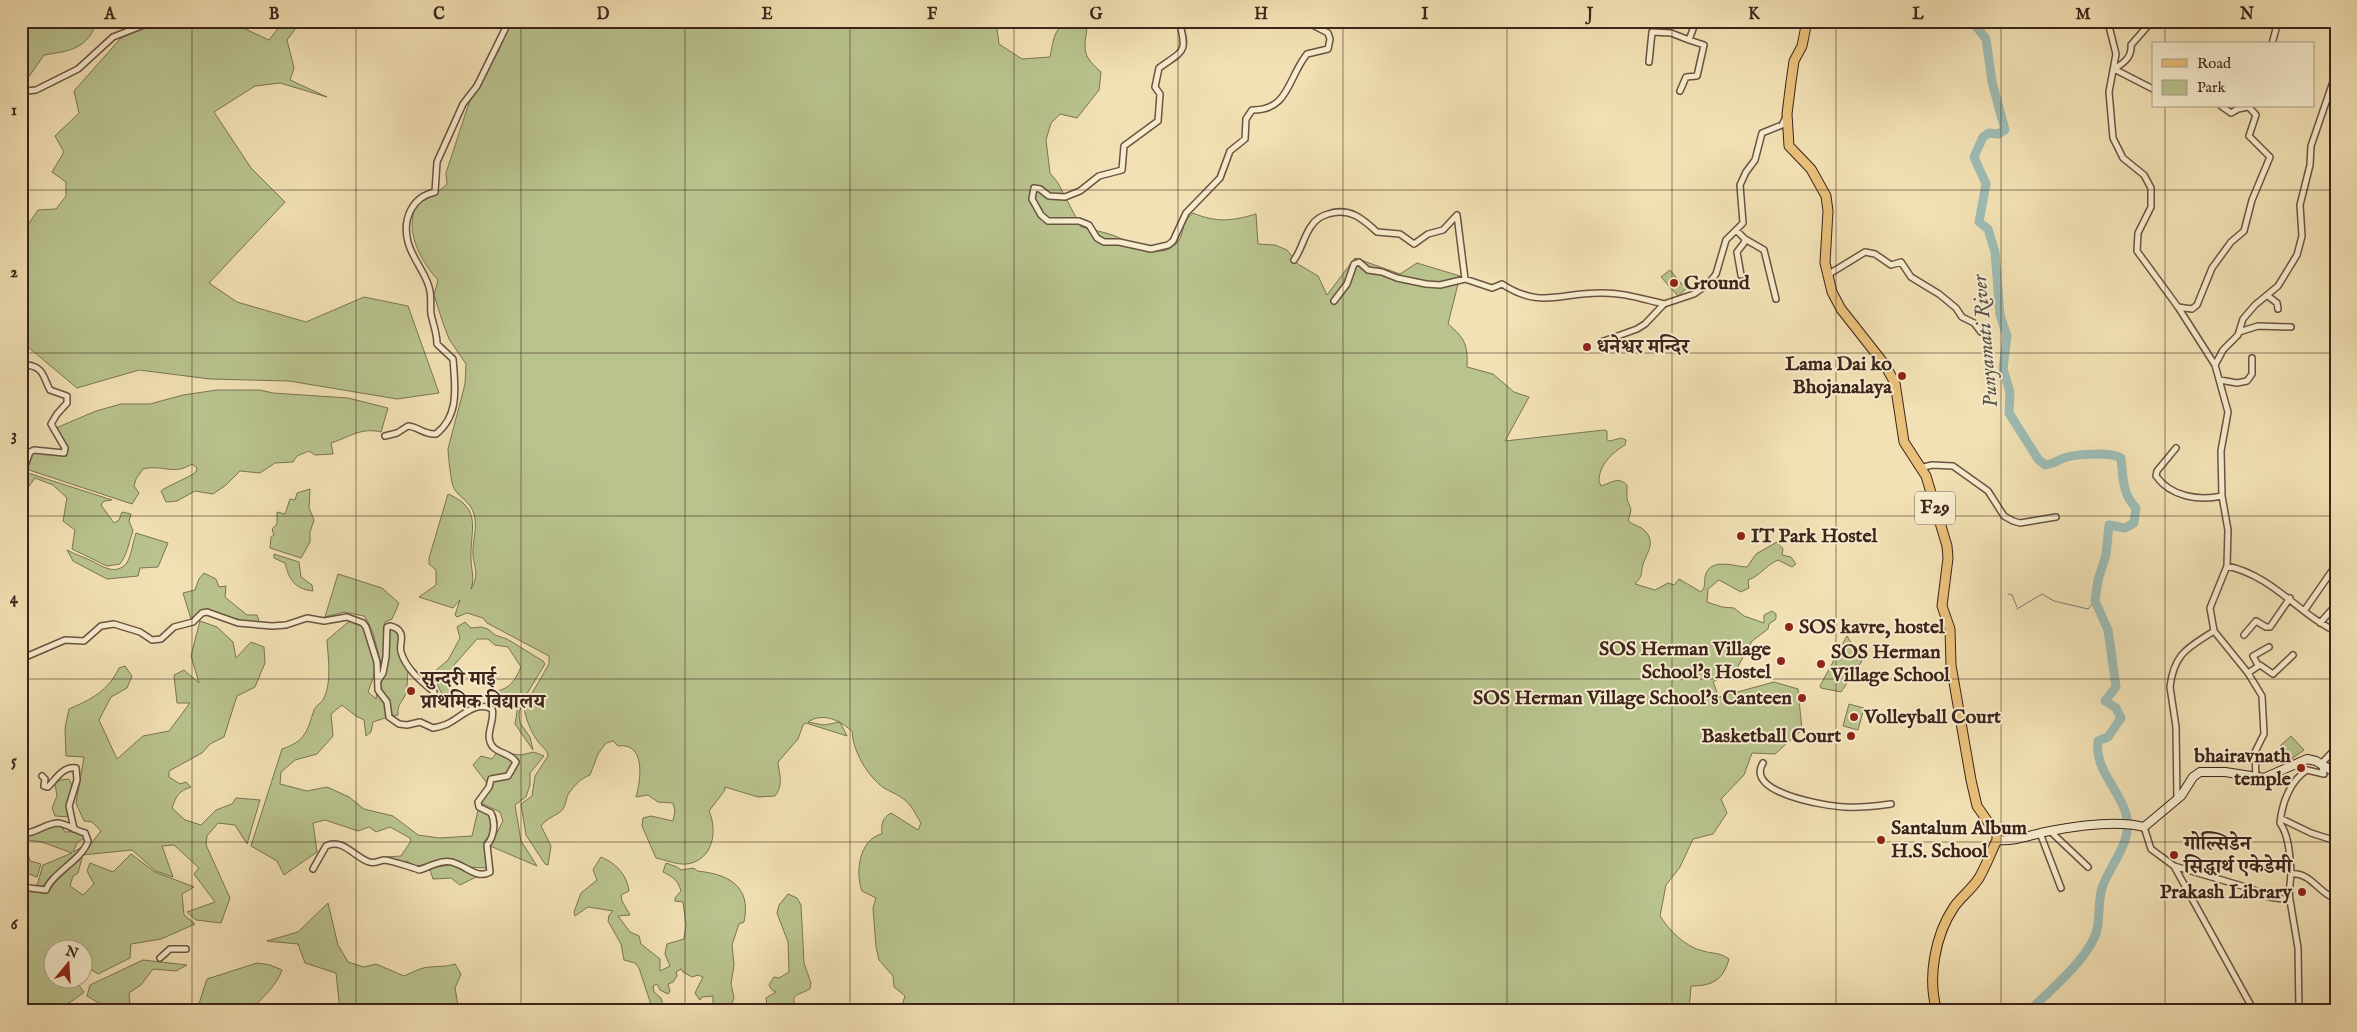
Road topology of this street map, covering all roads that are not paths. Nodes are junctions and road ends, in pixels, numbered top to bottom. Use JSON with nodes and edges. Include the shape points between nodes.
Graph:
{"nodes":[{"id":1,"x":154,"y":21,"type":"edge"},
{"id":2,"x":509,"y":21,"type":"edge"},
{"id":3,"x":1179,"y":21,"type":"edge"},
{"id":4,"x":1305,"y":21,"type":"edge"},
{"id":5,"x":1696,"y":21,"type":"edge"},
{"id":6,"x":1807,"y":21,"type":"edge"},
{"id":7,"x":2106,"y":21,"type":"edge"},
{"id":8,"x":2152,"y":21,"type":"edge"},
{"id":9,"x":2278,"y":21,"type":"edge"},
{"id":10,"x":1689,"y":40,"type":"junction"},
{"id":11,"x":2273,"y":42,"type":"edge"},
{"id":12,"x":1649,"y":62,"type":"dead end"},
{"id":13,"x":2114,"y":69,"type":"junction"},
{"id":14,"x":2336,"y":73,"type":"edge"},
{"id":15,"x":2152,"y":88,"type":"edge"},
{"id":16,"x":1680,"y":91,"type":"dead end"},
{"id":17,"x":21,"y":96,"type":"edge"},
{"id":18,"x":2224,"y":108,"type":"edge"},
{"id":19,"x":2243,"y":108,"type":"edge"},
{"id":20,"x":2249,"y":108,"type":"edge"},
{"id":21,"x":1787,"y":114,"type":"junction"},
{"id":22,"x":1736,"y":230,"type":"junction"},
{"id":23,"x":1745,"y":239,"type":"junction"},
{"id":24,"x":1294,"y":260,"type":"dead end"},
{"id":25,"x":1829,"y":274,"type":"junction"},
{"id":26,"x":1741,"y":275,"type":"dead end"},
{"id":27,"x":1464,"y":279,"type":"junction"},
{"id":28,"x":2268,"y":296,"type":"junction"},
{"id":29,"x":1776,"y":299,"type":"dead end"},
{"id":30,"x":1334,"y":301,"type":"dead end"},
{"id":31,"x":1664,"y":304,"type":"junction"},
{"id":32,"x":2178,"y":307,"type":"junction"},
{"id":33,"x":2278,"y":310,"type":"dead end"},
{"id":34,"x":2291,"y":327,"type":"dead end"},
{"id":35,"x":1981,"y":332,"type":"dead end"},
{"id":36,"x":2240,"y":332,"type":"junction"},
{"id":37,"x":1600,"y":342,"type":"dead end"},
{"id":38,"x":2252,"y":358,"type":"dead end"},
{"id":39,"x":2215,"y":365,"type":"junction"},
{"id":40,"x":21,"y":372,"type":"edge"},
{"id":41,"x":2220,"y":380,"type":"junction"},
{"id":42,"x":385,"y":436,"type":"dead end"},
{"id":43,"x":2176,"y":448,"type":"dead end"},
{"id":44,"x":1920,"y":468,"type":"junction"},
{"id":45,"x":21,"y":477,"type":"edge"},
{"id":46,"x":2222,"y":496,"type":"junction"},
{"id":47,"x":2056,"y":517,"type":"dead end"},
{"id":48,"x":2227,"y":566,"type":"junction"},
{"id":49,"x":2336,"y":566,"type":"edge"},
{"id":50,"x":21,"y":584,"type":"edge"},
{"id":51,"x":21,"y":595,"type":"edge"},
{"id":52,"x":2290,"y":598,"type":"junction"},
{"id":53,"x":2336,"y":605,"type":"edge"},
{"id":54,"x":2304,"y":611,"type":"junction"},
{"id":55,"x":2320,"y":623,"type":"junction"},
{"id":56,"x":2214,"y":631,"type":"junction"},
{"id":57,"x":2336,"y":632,"type":"edge"},
{"id":58,"x":2244,"y":635,"type":"dead end"},
{"id":59,"x":2269,"y":647,"type":"dead end"},
{"id":60,"x":2293,"y":655,"type":"dead end"},
{"id":61,"x":21,"y":662,"type":"edge"},
{"id":62,"x":2258,"y":666,"type":"junction"},
{"id":63,"x":2248,"y":673,"type":"junction"},
{"id":64,"x":379,"y":679,"type":"junction"},
{"id":65,"x":434,"y":692,"type":"dead end"},
{"id":66,"x":2336,"y":748,"type":"edge"},
{"id":67,"x":1763,"y":763,"type":"dead end"},
{"id":68,"x":2321,"y":764,"type":"junction"},
{"id":69,"x":2336,"y":773,"type":"edge"},
{"id":70,"x":42,"y":776,"type":"dead end"},
{"id":71,"x":2256,"y":778,"type":"junction"},
{"id":72,"x":2177,"y":800,"type":"junction"},
{"id":73,"x":1891,"y":804,"type":"dead end"},
{"id":74,"x":2281,"y":819,"type":"junction"},
{"id":75,"x":2141,"y":826,"type":"junction"},
{"id":76,"x":74,"y":829,"type":"junction"},
{"id":77,"x":2050,"y":831,"type":"junction"},
{"id":78,"x":21,"y":833,"type":"edge"},
{"id":79,"x":2040,"y":833,"type":"junction"},
{"id":80,"x":1997,"y":840,"type":"junction"},
{"id":81,"x":2336,"y":842,"type":"edge"},
{"id":82,"x":2174,"y":866,"type":"junction"},
{"id":83,"x":2088,"y":867,"type":"dead end"},
{"id":84,"x":313,"y":869,"type":"dead end"},
{"id":85,"x":2291,"y":874,"type":"junction"},
{"id":86,"x":21,"y":886,"type":"edge"},
{"id":87,"x":2061,"y":888,"type":"dead end"},
{"id":88,"x":2336,"y":899,"type":"edge"},
{"id":89,"x":2290,"y":900,"type":"junction"},
{"id":90,"x":186,"y":949,"type":"dead end"},
{"id":91,"x":160,"y":958,"type":"dead end"},
{"id":92,"x":1937,"y":1011,"type":"edge"},
{"id":93,"x":2254,"y":1011,"type":"edge"},
{"id":94,"x":2299,"y":1011,"type":"edge"}],
"edges":[{"from":1,"to":17,"type":"street","via":[[113,37],[78,69]]},
{"from":2,"to":42,"type":"street","via":[[477,86],[463,104],[437,162],[435,192],[425,194],[414,203],[407,223],[408,243],[430,287],[437,344],[453,359],[457,394],[453,408],[443,429],[436,434],[422,433],[408,426]]},
{"from":3,"to":4,"type":"street","via":[[1185,42],[1182,52],[1159,68],[1155,87],[1160,94],[1158,121],[1124,146],[1122,170],[1099,176],[1065,197],[1049,196],[1034,188],[1032,199],[1044,219],[1084,223],[1104,242],[1146,249],[1168,245],[1186,213],[1220,178],[1230,151],[1245,139],[1246,119],[1252,110],[1262,110],[1280,102],[1306,54],[1328,49],[1328,33]]},
{"from":5,"to":10,"type":"street"},
{"from":6,"to":21,"type":"main road","number":"F29","via":[[1802,46],[1794,61]]},
{"from":7,"to":13,"type":"street","via":[[2116,54]]},
{"from":8,"to":13,"type":"street","via":[[2131,45],[2132,51],[2126,62]]},
{"from":9,"to":11,"type":"street"},
{"from":10,"to":12,"type":"street","via":[[1671,33],[1652,32]]},
{"from":10,"to":16,"type":"street","via":[[1704,45],[1697,76],[1686,76]]},
{"from":13,"to":15,"type":"street"},
{"from":13,"to":32,"type":"street","via":[[2108,92],[2113,138],[2123,158],[2144,175],[2151,188],[2152,207],[2138,233],[2137,250]]},
{"from":14,"to":28,"type":"street","via":[[2311,146],[2300,205],[2300,246],[2289,270]]},
{"from":18,"to":19,"type":"street","via":[[2231,113]]},
{"from":20,"to":32,"type":"street","via":[[2256,115],[2249,136],[2270,157],[2252,200],[2244,231],[2231,242],[2212,268],[2196,305],[2192,309]]},
{"from":21,"to":22,"type":"street","via":[[1782,125],[1762,133],[1755,160],[1740,185],[1743,223]]},
{"from":21,"to":25,"type":"main road","number":"F29","via":[[1790,146],[1811,170],[1826,196],[1825,263]]},
{"from":22,"to":23,"type":"street"},
{"from":22,"to":31,"type":"street","via":[[1726,240],[1713,279],[1694,294]]},
{"from":23,"to":26,"type":"street","via":[[1737,252]]},
{"from":23,"to":29,"type":"street","via":[[1764,250]]},
{"from":24,"to":27,"type":"street","via":[[1311,225],[1327,214],[1352,213],[1376,232],[1400,234],[1414,244],[1428,234],[1443,230],[1457,215]]},
{"from":25,"to":35,"type":"street","via":[[1865,252],[1875,254],[1891,265],[1901,262],[1911,277],[1939,294]]},
{"from":25,"to":44,"type":"main road","number":"F29","via":[[1832,292],[1840,309],[1885,365],[1895,383],[1904,442]]},
{"from":27,"to":30,"type":"street","via":[[1440,285],[1426,284],[1368,270],[1357,262],[1347,284]]},
{"from":27,"to":31,"type":"street","via":[[1492,288],[1502,284],[1513,291],[1542,299],[1612,293]]},
{"from":28,"to":33,"type":"street","via":[[2277,303]]},
{"from":28,"to":36,"type":"street","via":[[2254,305],[2243,319]]},
{"from":31,"to":37,"type":"street","via":[[1637,329]]},
{"from":32,"to":39,"type":"street"},
{"from":34,"to":36,"type":"street","via":[[2258,326]]},
{"from":36,"to":39,"type":"street","via":[[2223,350]]},
{"from":38,"to":41,"type":"street","via":[[2252,374],[2247,381]]},
{"from":39,"to":41,"type":"street"},
{"from":40,"to":45,"type":"street","via":[[27,365],[36,366],[43,371],[50,390],[67,396],[67,403],[51,424],[65,448],[64,454],[30,452]]},
{"from":41,"to":46,"type":"street","via":[[2228,412],[2221,451]]},
{"from":43,"to":46,"type":"street","via":[[2157,471],[2158,479],[2172,491],[2202,499]]},
{"from":44,"to":47,"type":"street","via":[[1953,466],[1989,493],[2004,516],[2013,521],[2020,523]]},
{"from":44,"to":80,"type":"main road","number":"F29","via":[[1926,476],[1947,546],[1942,606],[1950,629],[1952,665],[1971,780],[1977,806]]},
{"from":46,"to":48,"type":"street","via":[[2228,530]]},
{"from":48,"to":52,"type":"street"},
{"from":48,"to":56,"type":"street","via":[[2210,608]]},
{"from":49,"to":54,"type":"street"},
{"from":50,"to":51,"type":"street"},
{"from":52,"to":54,"type":"street"},
{"from":52,"to":58,"type":"street","via":[[2270,627],[2256,620]]},
{"from":53,"to":55,"type":"street"},
{"from":54,"to":55,"type":"street"},
{"from":55,"to":57,"type":"street"},
{"from":56,"to":63,"type":"street"},
{"from":56,"to":72,"type":"street","via":[[2183,652],[2171,675],[2178,758]]},
{"from":59,"to":62,"type":"street","via":[[2253,656]]},
{"from":60,"to":62,"type":"street","via":[[2274,674]]},
{"from":61,"to":64,"type":"street","via":[[23,658],[65,640],[84,641],[101,626],[109,624],[156,640],[174,627],[193,622],[207,612],[238,623],[272,626],[307,618],[324,621],[348,617],[366,627]]},
{"from":62,"to":63,"type":"street"},
{"from":63,"to":71,"type":"street","via":[[2260,690],[2263,702],[2264,734],[2256,752]]},
{"from":64,"to":65,"type":"street","via":[[385,667],[387,627],[390,626],[402,634],[401,652],[411,670]]},
{"from":64,"to":84,"type":"street","via":[[378,690],[387,702],[389,716],[399,724],[420,722],[433,728],[448,724],[473,709],[483,706],[492,709],[490,740],[494,748],[512,756],[516,762],[508,776],[492,779],[478,802],[494,821],[487,845],[490,872],[469,872],[452,862],[433,863],[419,870],[388,860],[375,863],[332,844],[326,846]]},
{"from":66,"to":68,"type":"street"},
{"from":67,"to":73,"type":"street","via":[[1760,777],[1764,783],[1803,800],[1863,808]]},
{"from":68,"to":69,"type":"street"},
{"from":68,"to":71,"type":"street","via":[[2307,759],[2271,776]]},
{"from":68,"to":74,"type":"street","via":[[2324,774],[2310,769],[2297,777],[2286,798]]},
{"from":70,"to":76,"type":"street","via":[[45,778],[44,786],[48,787],[65,770],[76,768],[77,780],[69,806]]},
{"from":71,"to":72,"type":"street","via":[[2225,772],[2200,772]]},
{"from":72,"to":75,"type":"street"},
{"from":74,"to":81,"type":"street"},
{"from":74,"to":85,"type":"street","via":[[2286,831]]},
{"from":75,"to":77,"type":"street"},
{"from":75,"to":82,"type":"street","via":[[2151,849]]},
{"from":76,"to":78,"type":"street","via":[[58,823]]},
{"from":76,"to":86,"type":"street","via":[[85,833],[88,841],[70,866],[54,876],[46,890]]},
{"from":77,"to":79,"type":"street"},
{"from":77,"to":83,"type":"street"},
{"from":79,"to":80,"type":"street","via":[[2009,841]]},
{"from":79,"to":87,"type":"street"},
{"from":80,"to":92,"type":"main road","via":[[1978,880],[1954,908],[1945,925],[1932,981]]},
{"from":82,"to":89,"type":"street","via":[[2269,897]]},
{"from":82,"to":93,"type":"street"},
{"from":85,"to":88,"type":"street","via":[[2300,873]]},
{"from":85,"to":89,"type":"street"},
{"from":89,"to":94,"type":"street","via":[[2298,948]]},
{"from":90,"to":91,"type":"street","via":[[170,948]]}]}
